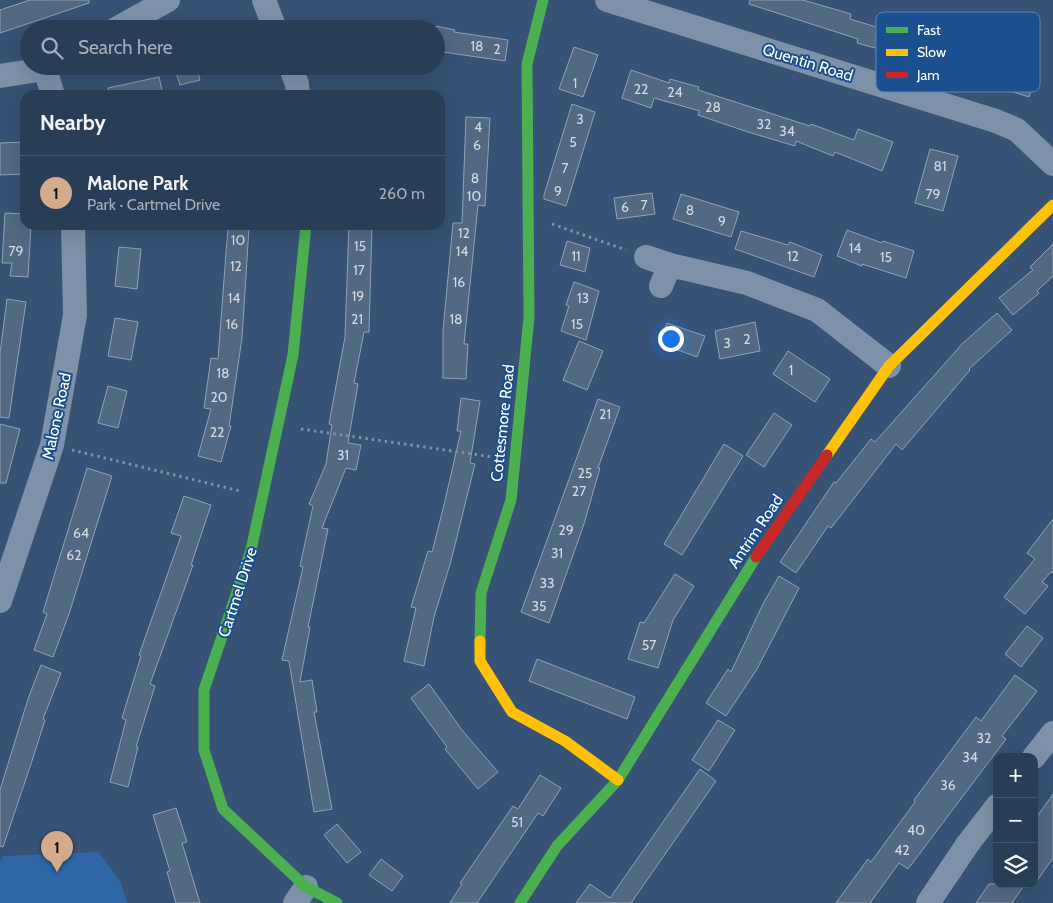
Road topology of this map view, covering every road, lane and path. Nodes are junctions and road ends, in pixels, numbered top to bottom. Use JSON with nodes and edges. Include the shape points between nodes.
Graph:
{"nodes":[{"id":1,"x":168,"y":0,"type":"edge"},
{"id":2,"x":264,"y":0,"type":"edge"},
{"id":3,"x":543,"y":0,"type":"edge"},
{"id":4,"x":607,"y":0,"type":"edge"},
{"id":5,"x":132,"y":20,"type":"edge"},
{"id":6,"x":272,"y":20,"type":"edge"},
{"id":7,"x":20,"y":73,"type":"edge"},
{"id":8,"x":49,"y":75,"type":"edge"},
{"id":9,"x":294,"y":75,"type":"edge"},
{"id":10,"x":0,"y":76,"type":"edge"},
{"id":11,"x":876,"y":84,"type":"edge"},
{"id":12,"x":52,"y":90,"type":"edge"},
{"id":13,"x":298,"y":90,"type":"edge"},
{"id":14,"x":903,"y":92,"type":"edge"},
{"id":15,"x":1053,"y":164,"type":"edge"},
{"id":16,"x":1053,"y":205,"type":"edge"},
{"id":17,"x":528,"y":216,"type":"junction"},
{"id":18,"x":74,"y":230,"type":"edge"},
{"id":19,"x":306,"y":230,"type":"edge"},
{"id":20,"x":646,"y":257,"type":"joint"},
{"id":21,"x":889,"y":366,"type":"junction"},
{"id":22,"x":278,"y":425,"type":"junction"},
{"id":23,"x":52,"y":445,"type":"junction"},
{"id":24,"x":515,"y":460,"type":"junction"},
{"id":25,"x":263,"y":496,"type":"junction"},
{"id":26,"x":0,"y":601,"type":"edge"},
{"id":27,"x":1053,"y":733,"type":"edge"},
{"id":28,"x":1037,"y":753,"type":"edge"},
{"id":29,"x":618,"y":780,"type":"junction"},
{"id":30,"x":993,"y":811,"type":"edge"},
{"id":31,"x":301,"y":895,"type":"edge"},
{"id":32,"x":337,"y":903,"type":"edge"},
{"id":33,"x":520,"y":903,"type":"edge"},
{"id":34,"x":928,"y":903,"type":"edge"}],
"edges":[{"from":1,"to":5,"type":"street"},
{"from":2,"to":6,"type":"street"},
{"from":3,"to":17,"type":"street","name":"Cottesmore Road","via":[[526,64]]},
{"from":4,"to":11,"type":"street","name":"Quentin Road"},
{"from":7,"to":10,"type":"street"},
{"from":8,"to":12,"type":"street"},
{"from":9,"to":13,"type":"street"},
{"from":14,"to":15,"type":"street","name":"Quentin Road","via":[[1017,130]]},
{"from":16,"to":21,"type":"street","name":"Antrim Road"},
{"from":17,"to":20,"type":"path"},
{"from":17,"to":24,"type":"street","name":"Cottesmore Road","via":[[529,317]]},
{"from":18,"to":23,"type":"street","name":"Malone Road","via":[[75,315]]},
{"from":19,"to":22,"type":"street","name":"Cartmel Drive","via":[[293,355]]},
{"from":20,"to":21,"type":"street","via":[[666,275],[747,283],[817,310]]},
{"from":21,"to":29,"type":"street","name":"Antrim Road","via":[[757,555]]},
{"from":22,"to":24,"type":"path"},
{"from":22,"to":25,"type":"street","name":"Cartmel Drive"},
{"from":23,"to":25,"type":"path"},
{"from":23,"to":26,"type":"street","name":"Malone Road"},
{"from":24,"to":29,"type":"street","name":"Cottesmore Road","via":[[511,500],[481,593],[480,661],[512,712],[565,742]]},
{"from":25,"to":31,"type":"street","name":"Cartmel Drive","via":[[251,550],[204,690],[204,750],[224,808]]},
{"from":27,"to":28,"type":"street"},
{"from":29,"to":33,"type":"street","name":"Antrim Road","via":[[557,846]]},
{"from":30,"to":34,"type":"street"},
{"from":31,"to":32,"type":"street","name":"Cartmel Drive"}]}
